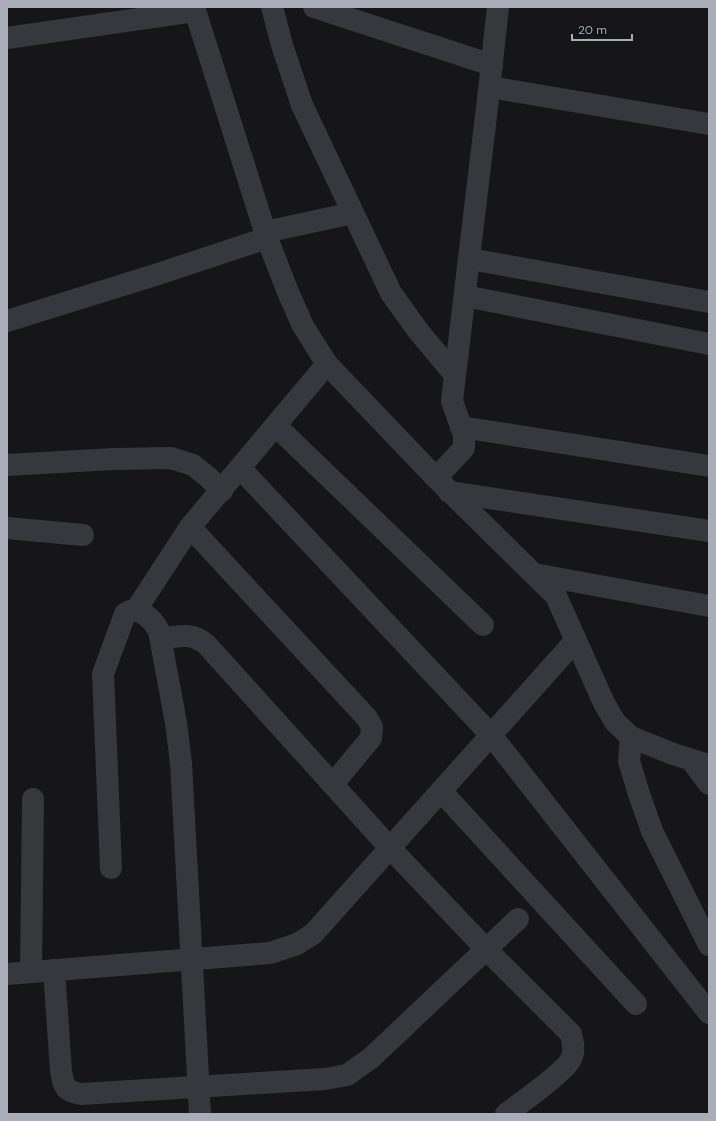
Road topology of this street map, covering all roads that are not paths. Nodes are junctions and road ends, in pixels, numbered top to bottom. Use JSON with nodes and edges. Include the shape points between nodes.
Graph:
{"nodes":[{"id":1,"x":272,"y":7,"type":"edge"},
{"id":2,"x":314,"y":7,"type":"edge"},
{"id":3,"x":498,"y":7,"type":"edge"},
{"id":4,"x":194,"y":9,"type":"edge"},
{"id":5,"x":7,"y":38,"type":"edge"},
{"id":6,"x":492,"y":65,"type":"junction"},
{"id":7,"x":490,"y":87,"type":"junction"},
{"id":8,"x":709,"y":124,"type":"edge"},
{"id":9,"x":353,"y":213,"type":"junction"},
{"id":10,"x":266,"y":235,"type":"junction"},
{"id":11,"x":470,"y":259,"type":"junction"},
{"id":12,"x":465,"y":296,"type":"junction"},
{"id":13,"x":709,"y":302,"type":"edge"},
{"id":14,"x":7,"y":321,"type":"edge"},
{"id":15,"x":709,"y":344,"type":"edge"},
{"id":16,"x":326,"y":364,"type":"junction"},
{"id":17,"x":455,"y":375,"type":"junction"},
{"id":18,"x":276,"y":426,"type":"junction"},
{"id":19,"x":461,"y":427,"type":"junction"},
{"id":20,"x":7,"y":465,"type":"edge"},
{"id":21,"x":709,"y":466,"type":"edge"},
{"id":22,"x":240,"y":468,"type":"junction"},
{"id":23,"x":442,"y":485,"type":"junction"},
{"id":24,"x":222,"y":490,"type":"junction"},
{"id":25,"x":190,"y":527,"type":"junction"},
{"id":26,"x":7,"y":528,"type":"edge"},
{"id":27,"x":709,"y":531,"type":"edge"},
{"id":28,"x":83,"y":535,"type":"dead end"},
{"id":29,"x":534,"y":574,"type":"junction"},
{"id":30,"x":709,"y":606,"type":"edge"},
{"id":31,"x":136,"y":610,"type":"junction"},
{"id":32,"x":483,"y":625,"type":"dead end"},
{"id":33,"x":161,"y":639,"type":"junction"},
{"id":34,"x":576,"y":640,"type":"junction"},
{"id":35,"x":491,"y":735,"type":"junction"},
{"id":36,"x":631,"y":737,"type":"junction"},
{"id":37,"x":700,"y":762,"type":"edge"},
{"id":38,"x":332,"y":784,"type":"junction"},
{"id":39,"x":709,"y":784,"type":"edge"},
{"id":40,"x":441,"y":791,"type":"junction"},
{"id":41,"x":33,"y":799,"type":"dead end"},
{"id":42,"x":390,"y":848,"type":"junction"},
{"id":43,"x":111,"y":868,"type":"dead end"},
{"id":44,"x":518,"y":919,"type":"dead end"},
{"id":45,"x":709,"y":944,"type":"edge"},
{"id":46,"x":486,"y":949,"type":"junction"},
{"id":47,"x":191,"y":959,"type":"junction"},
{"id":48,"x":54,"y":970,"type":"junction"},
{"id":49,"x":31,"y":972,"type":"junction"},
{"id":50,"x":7,"y":974,"type":"edge"},
{"id":51,"x":636,"y":1004,"type":"dead end"},
{"id":52,"x":709,"y":1013,"type":"edge"},
{"id":53,"x":199,"y":1087,"type":"junction"},
{"id":54,"x":200,"y":1114,"type":"edge"},
{"id":55,"x":506,"y":1114,"type":"edge"}],
"edges":[{"from":1,"to":9,"type":"street","via":[[302,105]]},
{"from":2,"to":6,"type":"street"},
{"from":3,"to":6,"type":"street"},
{"from":4,"to":5,"type":"street"},
{"from":4,"to":10,"type":"street"},
{"from":6,"to":7,"type":"street"},
{"from":7,"to":8,"type":"street"},
{"from":7,"to":11,"type":"street"},
{"from":9,"to":10,"type":"street"},
{"from":9,"to":17,"type":"street","via":[[391,293]]},
{"from":10,"to":14,"type":"street","via":[[155,275]]},
{"from":10,"to":16,"type":"street","via":[[303,326]]},
{"from":11,"to":12,"type":"street"},
{"from":11,"to":13,"type":"street"},
{"from":12,"to":15,"type":"street"},
{"from":12,"to":17,"type":"street"},
{"from":16,"to":18,"type":"street"},
{"from":16,"to":23,"type":"street"},
{"from":17,"to":19,"type":"street","via":[[452,401]]},
{"from":18,"to":22,"type":"street"},
{"from":18,"to":32,"type":"street"},
{"from":19,"to":21,"type":"street"},
{"from":19,"to":23,"type":"street","via":[[464,448]]},
{"from":20,"to":24,"type":"street","via":[[170,458],[193,465]]},
{"from":22,"to":24,"type":"street"},
{"from":22,"to":35,"type":"street"},
{"from":23,"to":27,"type":"street"},
{"from":23,"to":29,"type":"street"},
{"from":24,"to":25,"type":"street"},
{"from":25,"to":31,"type":"street"},
{"from":25,"to":38,"type":"street","via":[[367,718],[372,727],[371,738]]},
{"from":26,"to":28,"type":"street"},
{"from":29,"to":30,"type":"street"},
{"from":29,"to":34,"type":"street","via":[[556,596]]},
{"from":31,"to":33,"type":"street","via":[[156,624]]},
{"from":31,"to":43,"type":"street","via":[[125,614],[103,674]]},
{"from":33,"to":38,"type":"street","via":[[189,636],[206,644]]},
{"from":33,"to":47,"type":"street","via":[[181,763]]},
{"from":34,"to":35,"type":"street"},
{"from":34,"to":36,"type":"street","via":[[604,703],[615,722]]},
{"from":35,"to":40,"type":"street"},
{"from":35,"to":52,"type":"street"},
{"from":36,"to":37,"type":"street"},
{"from":36,"to":45,"type":"street","via":[[629,761],[652,831]]},
{"from":37,"to":39,"type":"street"},
{"from":38,"to":42,"type":"street"},
{"from":40,"to":42,"type":"street"},
{"from":40,"to":51,"type":"street"},
{"from":41,"to":49,"type":"street"},
{"from":42,"to":46,"type":"street"},
{"from":42,"to":47,"type":"street","via":[[313,934],[297,944],[270,953]]},
{"from":44,"to":46,"type":"street"},
{"from":46,"to":53,"type":"street","via":[[371,1058],[347,1075],[326,1080]]},
{"from":46,"to":55,"type":"street","via":[[571,1034],[574,1047],[571,1060],[560,1072]]},
{"from":47,"to":48,"type":"street"},
{"from":47,"to":53,"type":"street"},
{"from":48,"to":49,"type":"street"},
{"from":48,"to":53,"type":"street","via":[[61,1072],[64,1085],[71,1092],[81,1094]]},
{"from":49,"to":50,"type":"street"},
{"from":53,"to":54,"type":"street"}]}
